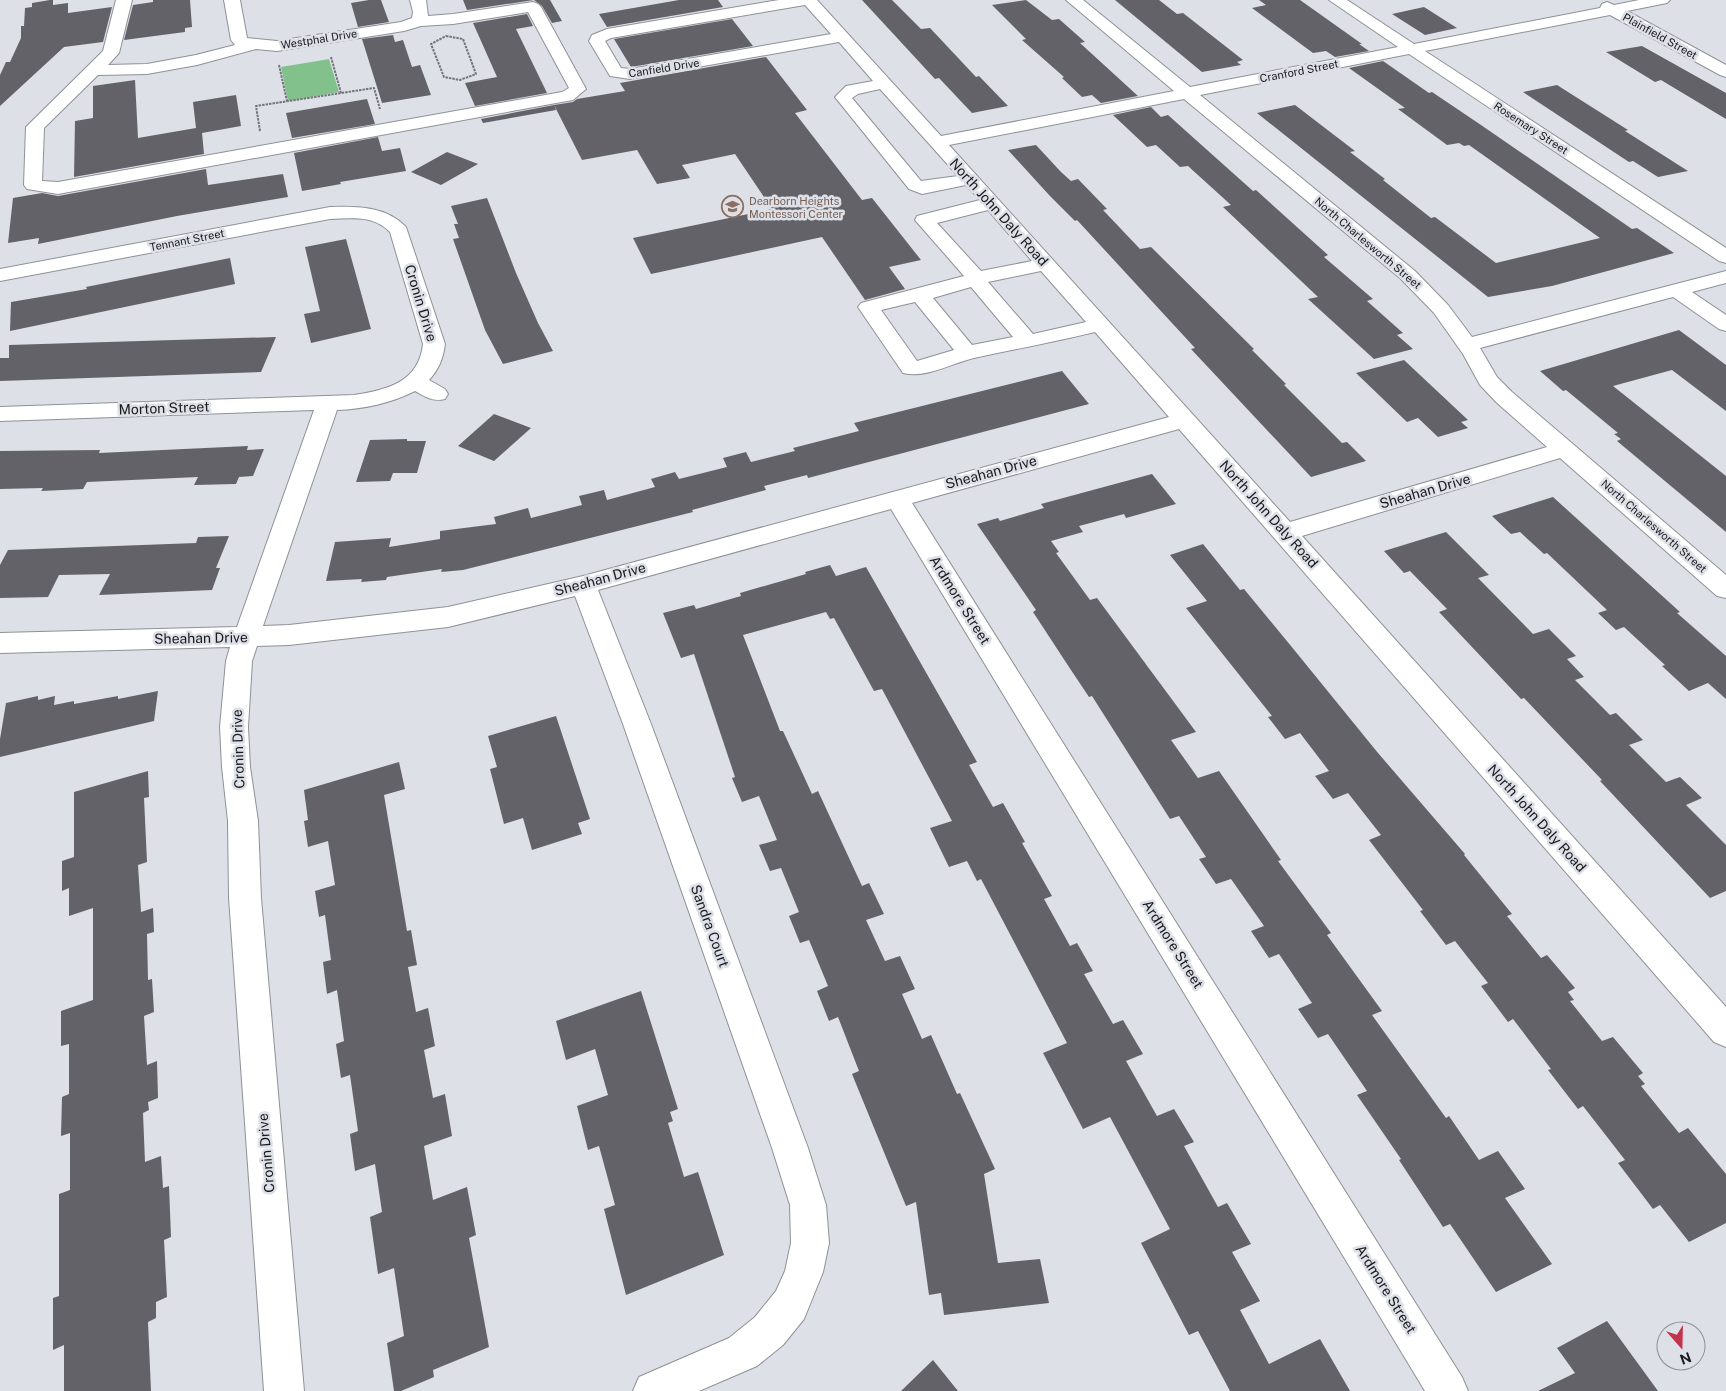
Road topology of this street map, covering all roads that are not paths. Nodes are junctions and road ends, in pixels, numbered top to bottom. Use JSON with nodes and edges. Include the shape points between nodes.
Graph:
{"nodes":[{"id":1,"x":124,"y":0,"type":"edge"},
{"id":2,"x":232,"y":0,"type":"edge"},
{"id":3,"x":418,"y":0,"type":"edge"},
{"id":4,"x":807,"y":0,"type":"edge"},
{"id":5,"x":1074,"y":0,"type":"edge"},
{"id":6,"x":1336,"y":0,"type":"edge"},
{"id":7,"x":1595,"y":0,"type":"edge"},
{"id":8,"x":1662,"y":0,"type":"edge"},
{"id":9,"x":1612,"y":10,"type":"junction"},
{"id":10,"x":419,"y":21,"type":"junction"},
{"id":11,"x":842,"y":37,"type":"junction"},
{"id":12,"x":256,"y":44,"type":"junction"},
{"id":13,"x":1411,"y":49,"type":"junction"},
{"id":14,"x":94,"y":70,"type":"junction"},
{"id":15,"x":1726,"y":72,"type":"edge"},
{"id":16,"x":884,"y":83,"type":"junction"},
{"id":17,"x":1188,"y":92,"type":"junction"},
{"id":18,"x":937,"y":142,"type":"junction"},
{"id":19,"x":970,"y":179,"type":"junction"},
{"id":20,"x":992,"y":203,"type":"junction"},
{"id":21,"x":384,"y":209,"type":"joint"},
{"id":22,"x":1726,"y":257,"type":"edge"},
{"id":23,"x":1046,"y":264,"type":"junction"},
{"id":24,"x":0,"y":275,"type":"edge"},
{"id":25,"x":1726,"y":276,"type":"edge"},
{"id":26,"x":977,"y":280,"type":"junction"},
{"id":27,"x":1676,"y":290,"type":"junction"},
{"id":28,"x":920,"y":294,"type":"junction"},
{"id":29,"x":1100,"y":325,"type":"junction"},
{"id":30,"x":1726,"y":325,"type":"edge"},
{"id":31,"x":1028,"y":340,"type":"junction"},
{"id":32,"x":1467,"y":344,"type":"junction"},
{"id":33,"x":967,"y":353,"type":"junction"},
{"id":34,"x":415,"y":381,"type":"junction"},
{"id":35,"x":437,"y":394,"type":"dead end"},
{"id":36,"x":328,"y":403,"type":"junction"},
{"id":37,"x":0,"y":414,"type":"edge"},
{"id":38,"x":1184,"y":420,"type":"junction"},
{"id":39,"x":1565,"y":450,"type":"junction"},
{"id":40,"x":897,"y":498,"type":"junction"},
{"id":41,"x":1285,"y":532,"type":"junction"},
{"id":42,"x":583,"y":585,"type":"junction"},
{"id":43,"x":1726,"y":589,"type":"edge"},
{"id":44,"x":246,"y":637,"type":"junction"},
{"id":45,"x":0,"y":643,"type":"edge"},
{"id":46,"x":1726,"y":1031,"type":"edge"},
{"id":47,"x":284,"y":1391,"type":"edge"},
{"id":48,"x":653,"y":1391,"type":"edge"},
{"id":49,"x":1448,"y":1391,"type":"edge"}],
"edges":[{"from":1,"to":14,"type":"street","via":[[111,53]]},
{"from":2,"to":12,"type":"street","name":"Westphal Drive","via":[[239,40]]},
{"from":3,"to":10,"type":"street"},
{"from":4,"to":11,"type":"street","name":"North John Daly Road"},
{"from":4,"to":11,"type":"street","name":"Canfield Drive","via":[[607,34],[598,41],[616,73],[630,74]]},
{"from":5,"to":17,"type":"street","name":"North Charlesworth Street"},
{"from":6,"to":13,"type":"street","name":"Rosemary Street"},
{"from":7,"to":9,"type":"street","name":"Plainfield Street"},
{"from":8,"to":9,"type":"street","name":"Cranford Street"},
{"from":9,"to":13,"type":"street","name":"Cranford Street"},
{"from":9,"to":15,"type":"street","name":"Plainfield Street"},
{"from":10,"to":12,"type":"street","name":"Westphal Drive","via":[[278,46]]},
{"from":10,"to":14,"type":"street","name":"Westphal Drive","via":[[533,6],[578,89],[567,96],[58,188],[33,185],[35,127]]},
{"from":11,"to":16,"type":"street","name":"North John Daly Road"},
{"from":12,"to":14,"type":"street","via":[[147,69]]},
{"from":13,"to":17,"type":"street","name":"Cranford Street"},
{"from":13,"to":22,"type":"street","name":"Rosemary Street"},
{"from":16,"to":18,"type":"street","name":"North John Daly Road"},
{"from":16,"to":19,"type":"street","via":[[852,90],[843,97],[915,185],[922,188]]},
{"from":17,"to":18,"type":"street","name":"Cranford Street"},
{"from":17,"to":32,"type":"street","name":"North Charlesworth Street","via":[[1408,275],[1442,309]]},
{"from":18,"to":19,"type":"street","name":"North John Daly Road"},
{"from":19,"to":20,"type":"street","name":"North John Daly Road"},
{"from":20,"to":23,"type":"street","name":"North John Daly Road"},
{"from":20,"to":26,"type":"street","via":[[924,220]]},
{"from":21,"to":24,"type":"street","name":"Tennant Street","via":[[330,213]]},
{"from":21,"to":34,"type":"street","name":"Cronin Drive","via":[[389,221],[399,231],[434,344],[431,364]]},
{"from":23,"to":26,"type":"street"},
{"from":23,"to":29,"type":"street","name":"North John Daly Road"},
{"from":25,"to":27,"type":"street"},
{"from":26,"to":28,"type":"street"},
{"from":26,"to":31,"type":"street"},
{"from":27,"to":30,"type":"street"},
{"from":27,"to":32,"type":"street"},
{"from":28,"to":33,"type":"street"},
{"from":28,"to":33,"type":"street","via":[[868,307],[911,368]]},
{"from":29,"to":31,"type":"street"},
{"from":29,"to":38,"type":"street","name":"North John Daly Road"},
{"from":31,"to":33,"type":"street"},
{"from":32,"to":39,"type":"street","name":"North Charlesworth Street","via":[[1488,380]]},
{"from":34,"to":35,"type":"street"},
{"from":34,"to":36,"type":"street","name":"Cronin Drive","via":[[370,400]]},
{"from":36,"to":37,"type":"street","name":"Morton Street"},
{"from":36,"to":44,"type":"street","name":"Cronin Drive"},
{"from":38,"to":40,"type":"street","name":"Sheahan Drive"},
{"from":38,"to":41,"type":"street","name":"North John Daly Road"},
{"from":39,"to":41,"type":"street","name":"Sheahan Drive"},
{"from":39,"to":43,"type":"street","name":"North Charlesworth Street"},
{"from":40,"to":42,"type":"street","name":"Sheahan Drive"},
{"from":40,"to":49,"type":"street","name":"Ardmore Street"},
{"from":41,"to":46,"type":"street","name":"North John Daly Road"},
{"from":42,"to":44,"type":"street","name":"Sheahan Drive","via":[[448,618]]},
{"from":42,"to":48,"type":"street","name":"Sandra Court","via":[[640,733],[808,1205],[810,1243],[804,1272],[790,1305],[769,1331],[743,1352]]},
{"from":44,"to":45,"type":"street","name":"Sheahan Drive"},
{"from":44,"to":47,"type":"street","name":"Cronin Drive","via":[[239,661],[234,728],[236,768]]}]}
